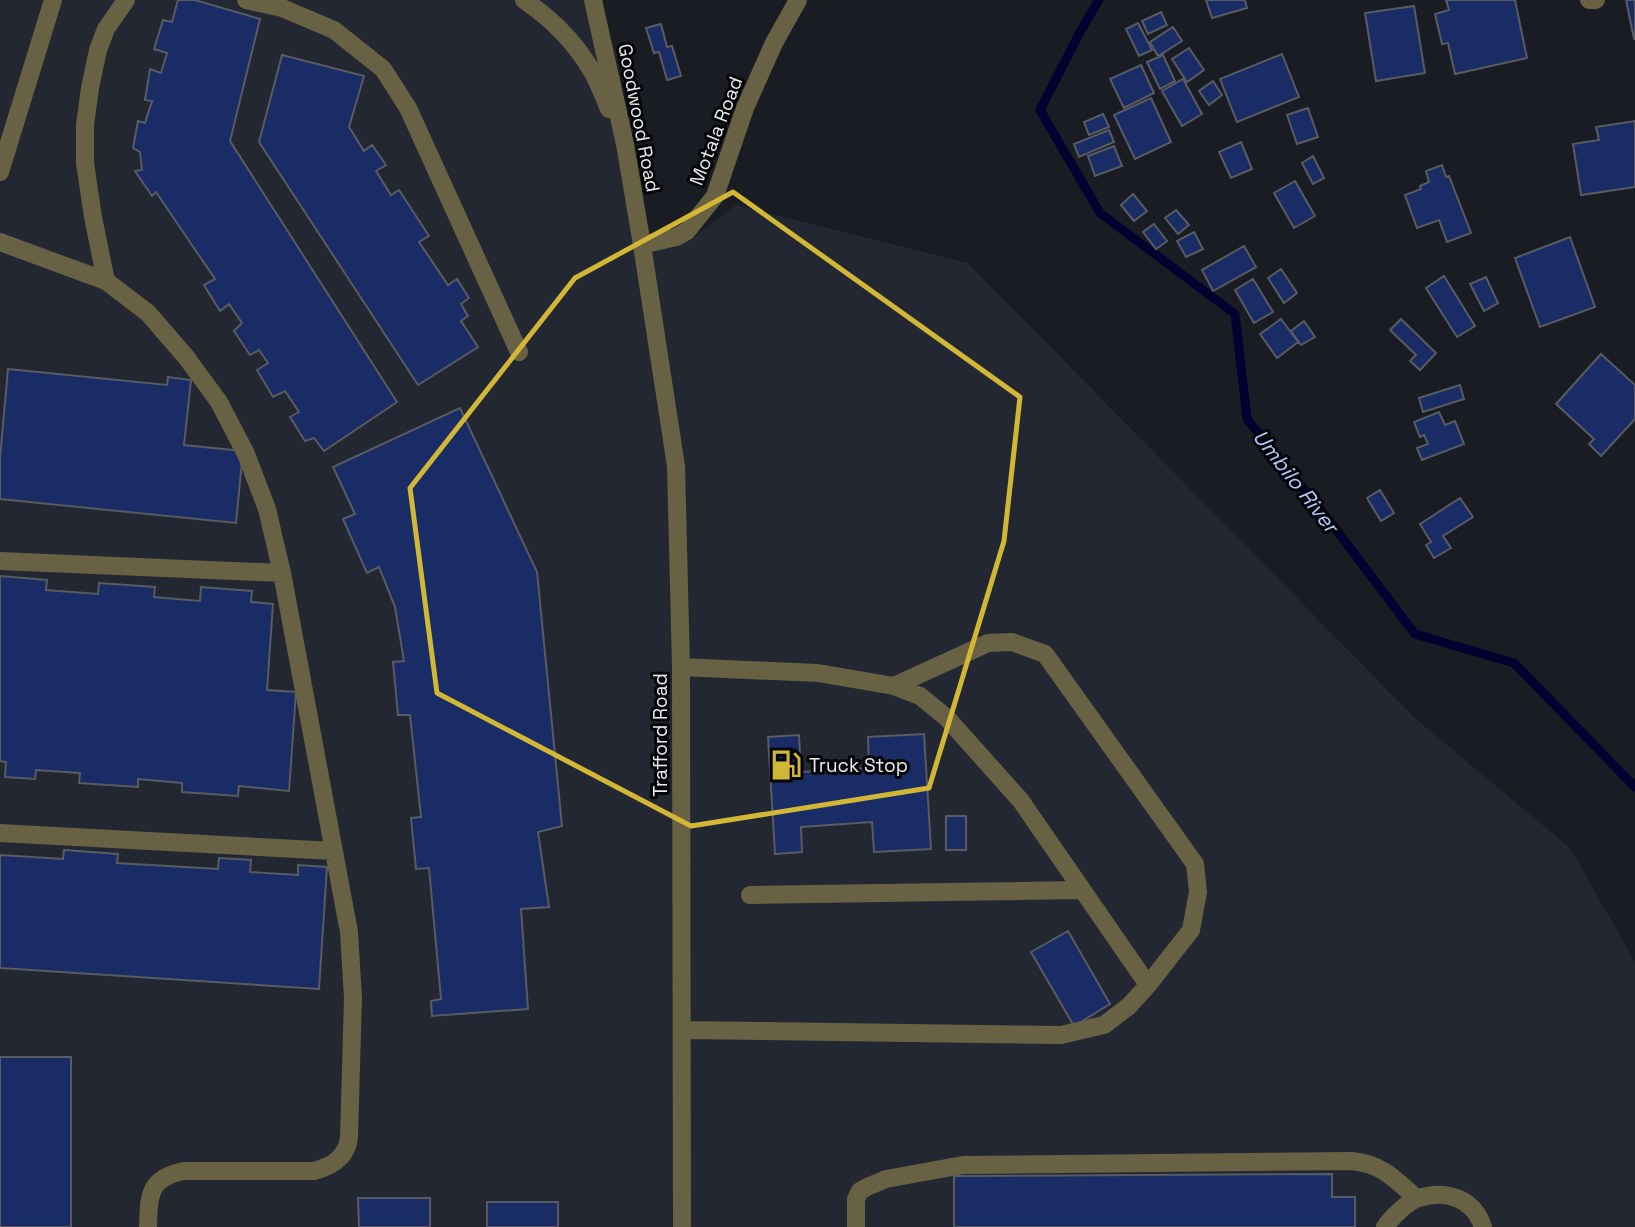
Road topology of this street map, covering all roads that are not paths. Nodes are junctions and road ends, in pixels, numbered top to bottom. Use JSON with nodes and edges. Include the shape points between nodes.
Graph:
{"nodes":[{"id":1,"x":53,"y":0,"type":"edge"},
{"id":2,"x":126,"y":0,"type":"edge"},
{"id":3,"x":246,"y":0,"type":"edge"},
{"id":4,"x":524,"y":0,"type":"edge"},
{"id":5,"x":593,"y":0,"type":"edge"},
{"id":6,"x":798,"y":0,"type":"edge"},
{"id":7,"x":1588,"y":0,"type":"edge"},
{"id":8,"x":1596,"y":0,"type":"edge"},
{"id":9,"x":625,"y":144,"type":"junction"},
{"id":10,"x":0,"y":172,"type":"edge"},
{"id":11,"x":0,"y":242,"type":"edge"},
{"id":12,"x":642,"y":245,"type":"junction"},
{"id":13,"x":106,"y":281,"type":"junction"},
{"id":14,"x":519,"y":352,"type":"dead end"},
{"id":15,"x":0,"y":561,"type":"edge"},
{"id":16,"x":282,"y":573,"type":"junction"},
{"id":17,"x":681,"y":667,"type":"junction"},
{"id":18,"x":894,"y":686,"type":"junction"},
{"id":19,"x":0,"y":833,"type":"edge"},
{"id":20,"x":334,"y":850,"type":"junction"},
{"id":21,"x":1082,"y":890,"type":"junction"},
{"id":22,"x":750,"y":895,"type":"dead end"},
{"id":23,"x":1148,"y":985,"type":"junction"},
{"id":24,"x":682,"y":1030,"type":"junction"},
{"id":25,"x":1416,"y":1198,"type":"junction"},
{"id":26,"x":148,"y":1227,"type":"edge"},
{"id":27,"x":682,"y":1227,"type":"edge"},
{"id":28,"x":856,"y":1227,"type":"edge"},
{"id":29,"x":1385,"y":1227,"type":"edge"},
{"id":30,"x":1483,"y":1227,"type":"edge"}],
"edges":[{"from":1,"to":10,"type":"street"},
{"from":2,"to":13,"type":"street","via":[[98,50],[85,125],[85,163]]},
{"from":3,"to":14,"type":"street","via":[[282,8],[334,30],[383,69],[408,108]]},
{"from":4,"to":9,"type":"street","via":[[567,35],[593,73]]},
{"from":5,"to":9,"type":"street","name":"Goodwood Road"},
{"from":6,"to":12,"type":"street","name":"Motala Road","via":[[750,97],[715,197],[687,231]]},
{"from":7,"to":8,"type":"street"},
{"from":9,"to":12,"type":"street","name":"Goodwood Road"},
{"from":11,"to":13,"type":"street"},
{"from":12,"to":17,"type":"street","name":"Trafford Road","via":[[676,466]]},
{"from":13,"to":16,"type":"street","via":[[148,313],[219,402],[267,509]]},
{"from":15,"to":16,"type":"street"},
{"from":16,"to":20,"type":"street"},
{"from":17,"to":18,"type":"street","via":[[818,673]]},
{"from":17,"to":24,"type":"street","name":"Trafford Road"},
{"from":18,"to":21,"type":"street","via":[[920,696],[947,718],[1021,801]]},
{"from":18,"to":23,"type":"street","via":[[988,643],[1012,642],[1045,654],[1195,864],[1198,892],[1191,930]]},
{"from":19,"to":20,"type":"street"},
{"from":20,"to":26,"type":"street","via":[[349,932],[353,998],[348,1147],[334,1163],[314,1171],[184,1171],[166,1176],[151,1192]]},
{"from":21,"to":22,"type":"street"},
{"from":21,"to":23,"type":"street"},
{"from":23,"to":24,"type":"street","via":[[1104,1025],[1060,1035]]},
{"from":24,"to":27,"type":"street","name":"Trafford Road"},
{"from":25,"to":28,"type":"street","via":[[1383,1169],[1352,1160],[964,1166],[886,1179],[867,1187],[856,1199]]},
{"from":25,"to":29,"type":"street"},
{"from":25,"to":30,"type":"street","via":[[1441,1194],[1465,1201]]}]}
